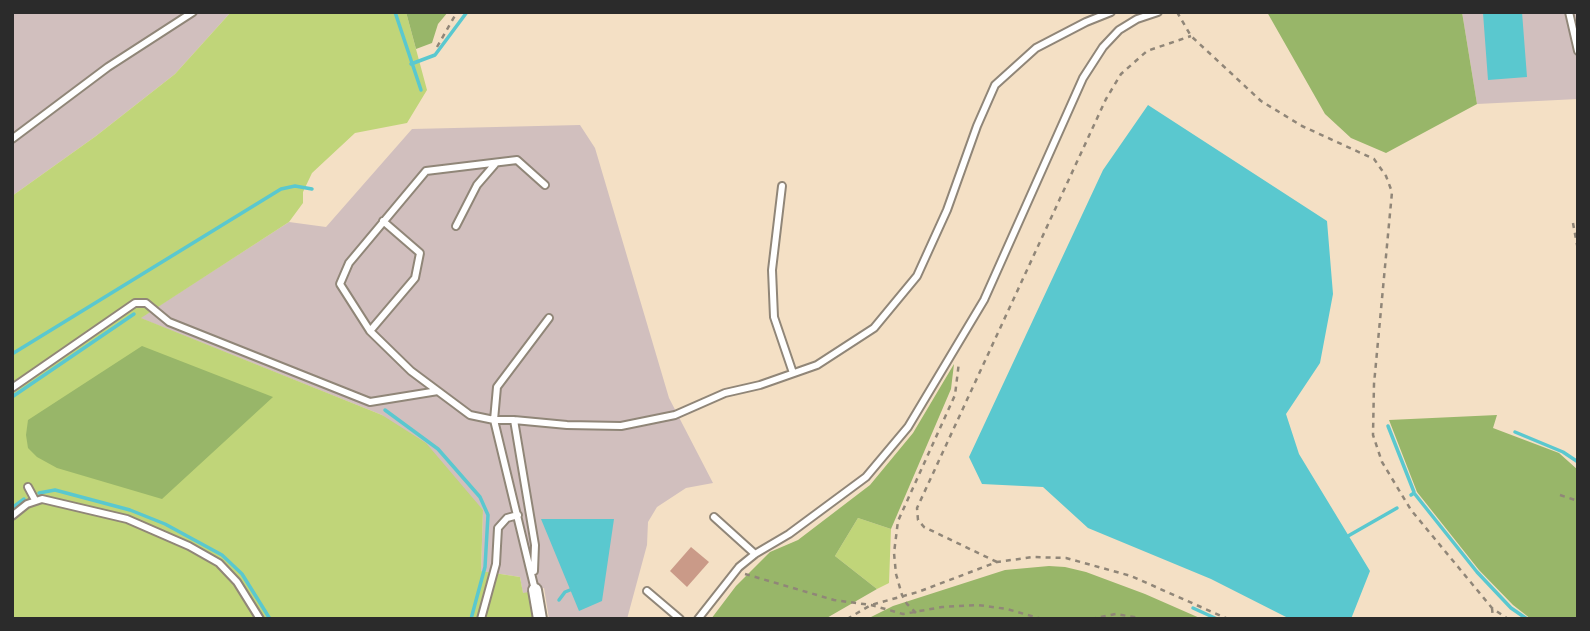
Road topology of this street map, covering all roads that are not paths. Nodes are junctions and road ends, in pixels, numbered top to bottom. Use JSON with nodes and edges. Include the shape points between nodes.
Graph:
{"nodes":[{"id":1,"x":193,"y":12,"type":"edge"},
{"id":2,"x":1111,"y":12,"type":"edge"},
{"id":3,"x":1158,"y":12,"type":"edge"},
{"id":4,"x":1569,"y":12,"type":"edge"},
{"id":5,"x":1136,"y":16,"type":"edge"},
{"id":6,"x":1578,"y":51,"type":"edge"},
{"id":7,"x":12,"y":139,"type":"edge"},
{"id":8,"x":496,"y":163,"type":"junction"},
{"id":9,"x":545,"y":185,"type":"dead end"},
{"id":10,"x":782,"y":186,"type":"dead end"},
{"id":11,"x":383,"y":220,"type":"junction"},
{"id":12,"x":456,"y":226,"type":"dead end"},
{"id":13,"x":549,"y":317,"type":"dead end"},
{"id":14,"x":370,"y":331,"type":"junction"},
{"id":15,"x":793,"y":373,"type":"junction"},
{"id":16,"x":12,"y":388,"type":"edge"},
{"id":17,"x":438,"y":391,"type":"junction"},
{"id":18,"x":513,"y":419,"type":"junction"},
{"id":19,"x":494,"y":420,"type":"junction"},
{"id":20,"x":28,"y":487,"type":"dead end"},
{"id":21,"x":35,"y":500,"type":"junction"},
{"id":22,"x":518,"y":515,"type":"junction"},
{"id":23,"x":12,"y":516,"type":"edge"},
{"id":24,"x":714,"y":517,"type":"dead end"},
{"id":25,"x":755,"y":554,"type":"junction"},
{"id":26,"x":535,"y":585,"type":"junction"},
{"id":27,"x":647,"y":591,"type":"dead end"},
{"id":28,"x":260,"y":619,"type":"edge"},
{"id":29,"x":481,"y":619,"type":"edge"},
{"id":30,"x":540,"y":619,"type":"edge"},
{"id":31,"x":680,"y":619,"type":"edge"},
{"id":32,"x":698,"y":619,"type":"edge"}],
"edges":[{"from":1,"to":7,"type":"lane","via":[[108,67]]},
{"from":2,"to":15,"type":"lane","via":[[1036,48],[995,85],[917,276],[874,328],[817,365]]},
{"from":3,"to":5,"type":"lane"},
{"from":4,"to":6,"type":"lane"},
{"from":5,"to":25,"type":"lane","via":[[1103,47],[1083,78],[984,300],[908,427],[866,477]]},
{"from":8,"to":9,"type":"lane","via":[[517,160]]},
{"from":8,"to":11,"type":"lane","via":[[426,171]]},
{"from":8,"to":12,"type":"lane","via":[[477,185]]},
{"from":10,"to":15,"type":"lane","via":[[772,270],[774,317]]},
{"from":11,"to":14,"type":"lane","via":[[349,263],[340,284]]},
{"from":11,"to":14,"type":"lane","via":[[420,253],[415,278]]},
{"from":13,"to":19,"type":"lane","via":[[497,387]]},
{"from":14,"to":17,"type":"lane"},
{"from":15,"to":18,"type":"lane","via":[[725,393],[676,415],[621,426]]},
{"from":16,"to":17,"type":"lane","via":[[135,303],[146,303],[169,323],[370,402]]},
{"from":17,"to":19,"type":"lane","via":[[470,415]]},
{"from":18,"to":19,"type":"lane"},
{"from":18,"to":26,"type":"lane","via":[[535,545]]},
{"from":19,"to":22,"type":"lane"},
{"from":20,"to":21,"type":"lane"},
{"from":21,"to":23,"type":"lane"},
{"from":21,"to":28,"type":"lane","via":[[54,500],[127,519],[189,546],[219,563]]},
{"from":22,"to":26,"type":"lane"},
{"from":22,"to":29,"type":"lane","via":[[498,528],[496,564]]},
{"from":24,"to":25,"type":"lane"},
{"from":25,"to":32,"type":"lane"},
{"from":26,"to":30,"type":"street"},
{"from":27,"to":31,"type":"lane"}]}
